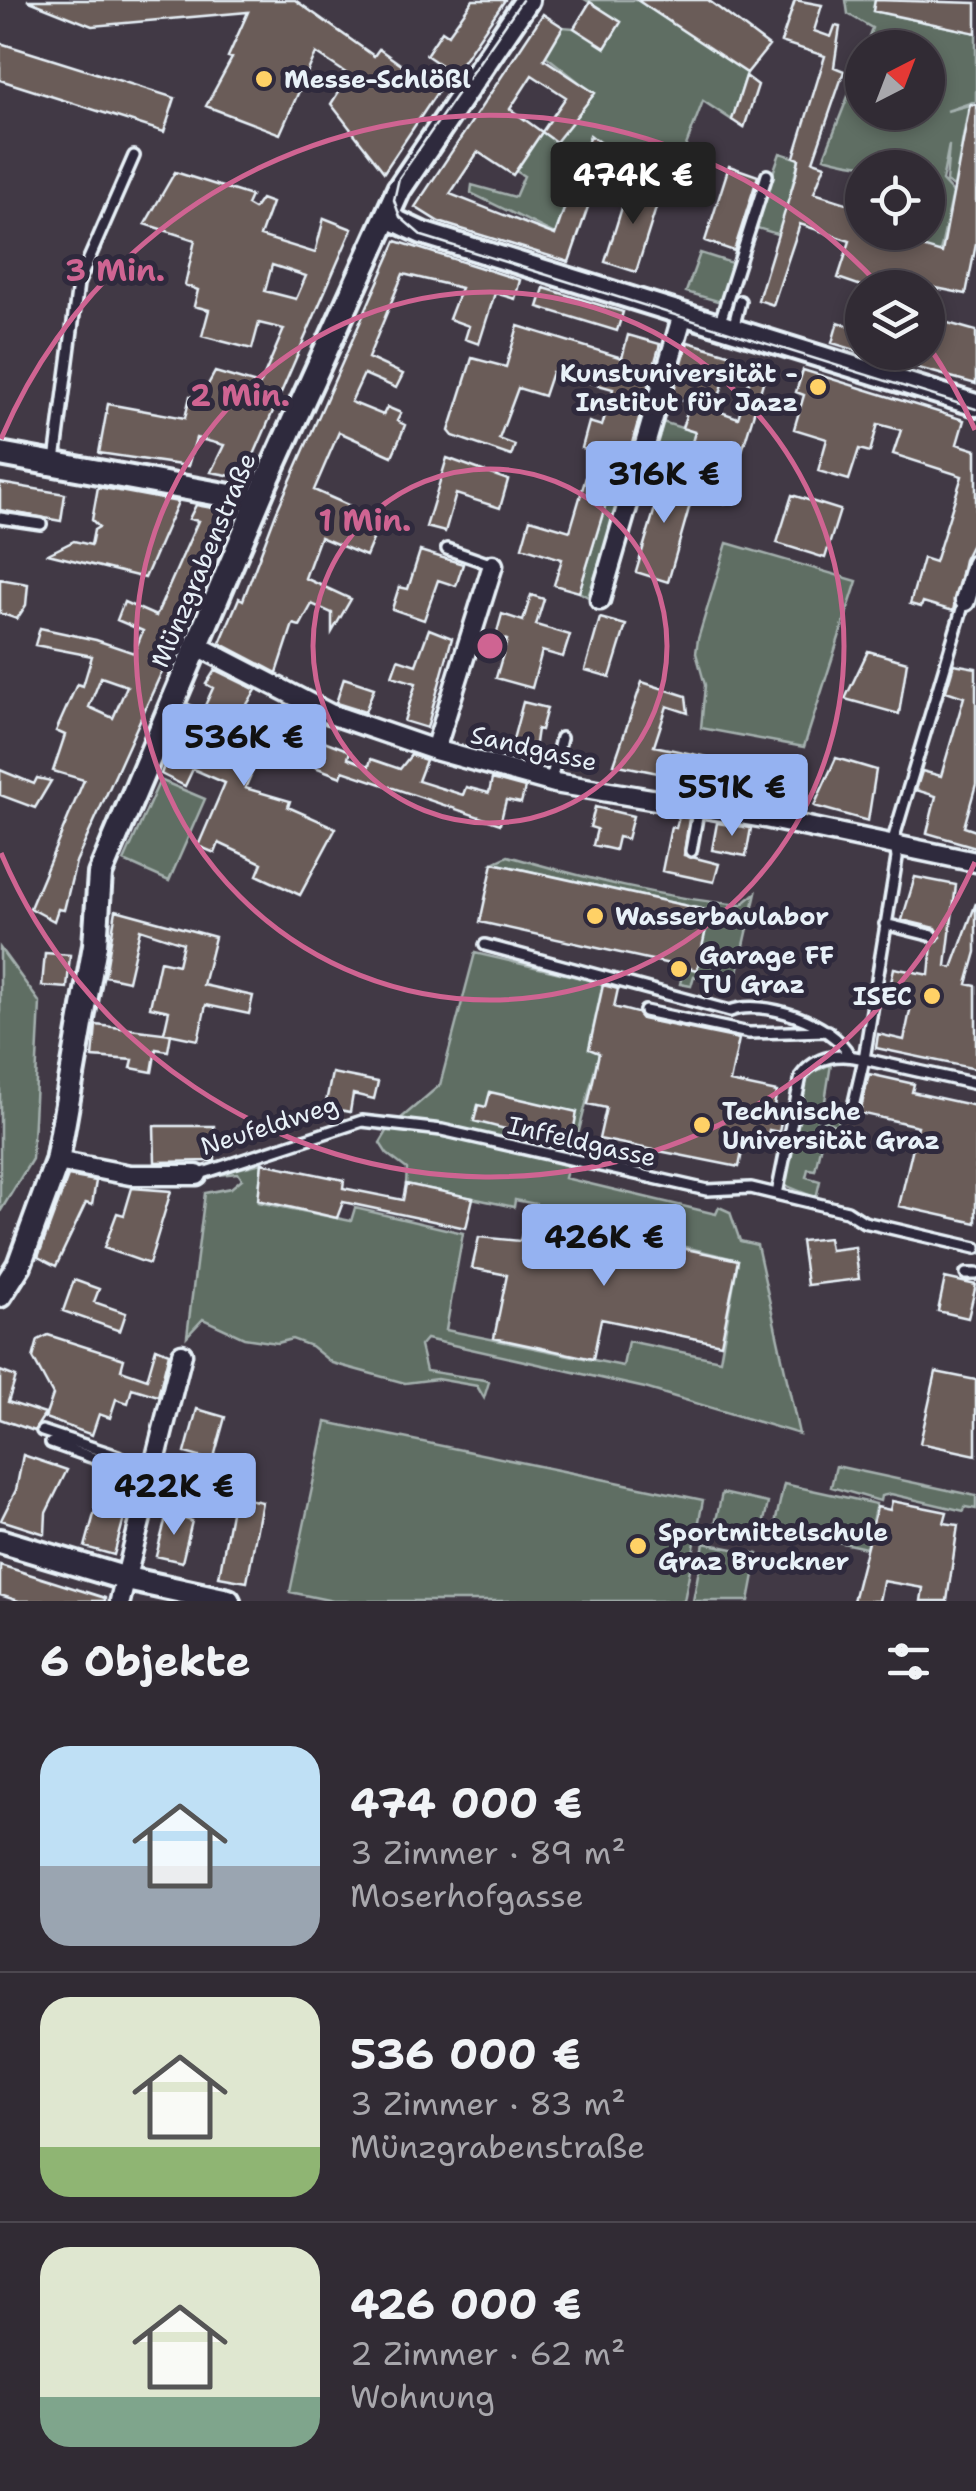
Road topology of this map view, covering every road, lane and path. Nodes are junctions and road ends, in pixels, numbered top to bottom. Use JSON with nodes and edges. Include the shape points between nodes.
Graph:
{"nodes":[{"id":1,"x":526,"y":0,"type":"edge"},
{"id":2,"x":134,"y":156,"type":"dead end"},
{"id":3,"x":767,"y":175,"type":"dead end"},
{"id":4,"x":388,"y":217,"type":"junction"},
{"id":5,"x":740,"y":301,"type":"dead end"},
{"id":6,"x":683,"y":314,"type":"junction"},
{"id":7,"x":726,"y":327,"type":"junction"},
{"id":8,"x":976,"y":405,"type":"edge"},
{"id":9,"x":0,"y":454,"type":"edge"},
{"id":10,"x":54,"y":464,"type":"junction"},
{"id":11,"x":258,"y":501,"type":"junction"},
{"id":12,"x":0,"y":518,"type":"edge"},
{"id":13,"x":41,"y":524,"type":"dead end"},
{"id":14,"x":447,"y":548,"type":"dead end"},
{"id":15,"x":976,"y":564,"type":"edge"},
{"id":16,"x":494,"y":565,"type":"joint"},
{"id":17,"x":600,"y":600,"type":"dead end"},
{"id":18,"x":964,"y":605,"type":"joint"},
{"id":19,"x":196,"y":645,"type":"junction"},
{"id":20,"x":560,"y":738,"type":"dead end"},
{"id":21,"x":435,"y":750,"type":"junction"},
{"id":22,"x":550,"y":781,"type":"junction"},
{"id":23,"x":699,"y":806,"type":"junction"},
{"id":24,"x":896,"y":846,"type":"junction"},
{"id":25,"x":690,"y":851,"type":"dead end"},
{"id":26,"x":976,"y":862,"type":"edge"},
{"id":27,"x":885,"y":924,"type":"junction"},
{"id":28,"x":933,"y":936,"type":"dead end"},
{"id":29,"x":485,"y":946,"type":"dead end"},
{"id":30,"x":645,"y":1011,"type":"dead end"},
{"id":31,"x":828,"y":1031,"type":"junction"},
{"id":32,"x":849,"y":1055,"type":"junction"},
{"id":33,"x":864,"y":1059,"type":"junction"},
{"id":34,"x":976,"y":1084,"type":"edge"},
{"id":35,"x":853,"y":1107,"type":"dead end"},
{"id":36,"x":377,"y":1124,"type":"joint"},
{"id":37,"x":57,"y":1161,"type":"junction"},
{"id":38,"x":196,"y":1175,"type":"joint"},
{"id":39,"x":777,"y":1194,"type":"junction"},
{"id":40,"x":976,"y":1248,"type":"edge"},
{"id":41,"x":0,"y":1296,"type":"edge"},
{"id":42,"x":182,"y":1354,"type":"dead end"},
{"id":43,"x":42,"y":1431,"type":"dead end"},
{"id":44,"x":51,"y":1444,"type":"dead end"},
{"id":45,"x":118,"y":1456,"type":"dead end"},
{"id":46,"x":154,"y":1479,"type":"junction"},
{"id":47,"x":0,"y":1541,"type":"edge"},
{"id":48,"x":124,"y":1590,"type":"edge"},
{"id":49,"x":228,"y":1601,"type":"edge"}],
"edges":[{"from":1,"to":4,"type":"main road","name":"Münzgrabenstraße","via":[[408,172]]},
{"from":2,"to":10,"type":"lane","via":[[78,284]]},
{"from":3,"to":7,"type":"lane"},
{"from":4,"to":6,"type":"street"},
{"from":4,"to":11,"type":"main road","name":"Münzgrabenstraße"},
{"from":5,"to":7,"type":"lane"},
{"from":6,"to":7,"type":"street"},
{"from":6,"to":17,"type":"street"},
{"from":7,"to":8,"type":"street"},
{"from":9,"to":10,"type":"main road"},
{"from":10,"to":11,"type":"main road"},
{"from":11,"to":19,"type":"main road","name":"Münzgrabenstraße"},
{"from":12,"to":13,"type":"lane"},
{"from":14,"to":16,"type":"lane","name":"Sandgasse"},
{"from":15,"to":18,"type":"street"},
{"from":16,"to":21,"type":"street","name":"Sandgasse"},
{"from":18,"to":24,"type":"lane","via":[[898,819]]},
{"from":19,"to":21,"type":"street","name":"Sandgasse","via":[[330,714]]},
{"from":19,"to":37,"type":"main road","name":"Münzgrabenstraße","via":[[96,887],[95,946]]},
{"from":20,"to":22,"type":"lane"},
{"from":21,"to":22,"type":"street","name":"Sandgasse"},
{"from":22,"to":23,"type":"street","name":"Sandgasse"},
{"from":23,"to":24,"type":"street","name":"Sandgasse"},
{"from":23,"to":25,"type":"lane"},
{"from":24,"to":26,"type":"street","name":"Sandgasse"},
{"from":24,"to":27,"type":"lane"},
{"from":27,"to":28,"type":"lane"},
{"from":27,"to":33,"type":"lane"},
{"from":29,"to":31,"type":"lane","via":[[730,1011],[744,1005],[807,1020]]},
{"from":30,"to":31,"type":"lane","via":[[749,1033]]},
{"from":31,"to":32,"type":"lane"},
{"from":32,"to":33,"type":"lane"},
{"from":32,"to":39,"type":"lane","via":[[812,1064],[800,1076]]},
{"from":33,"to":34,"type":"lane"},
{"from":33,"to":35,"type":"lane"},
{"from":36,"to":38,"type":"lane","name":"Neufeldweg","via":[[362,1121]]},
{"from":36,"to":39,"type":"lane","name":"Inffeldgasse","via":[[442,1130],[707,1190]]},
{"from":37,"to":38,"type":"street","name":"Neufeldweg","via":[[130,1176]]},
{"from":37,"to":41,"type":"main road","name":"Münzgrabenstraße","via":[[19,1265]]},
{"from":39,"to":40,"type":"lane","name":"Inffeldgasse"},
{"from":42,"to":46,"type":"street"},
{"from":43,"to":45,"type":"lane"},
{"from":44,"to":46,"type":"lane"},
{"from":46,"to":48,"type":"street"},
{"from":47,"to":48,"type":"main road"},
{"from":48,"to":49,"type":"main road"}]}
